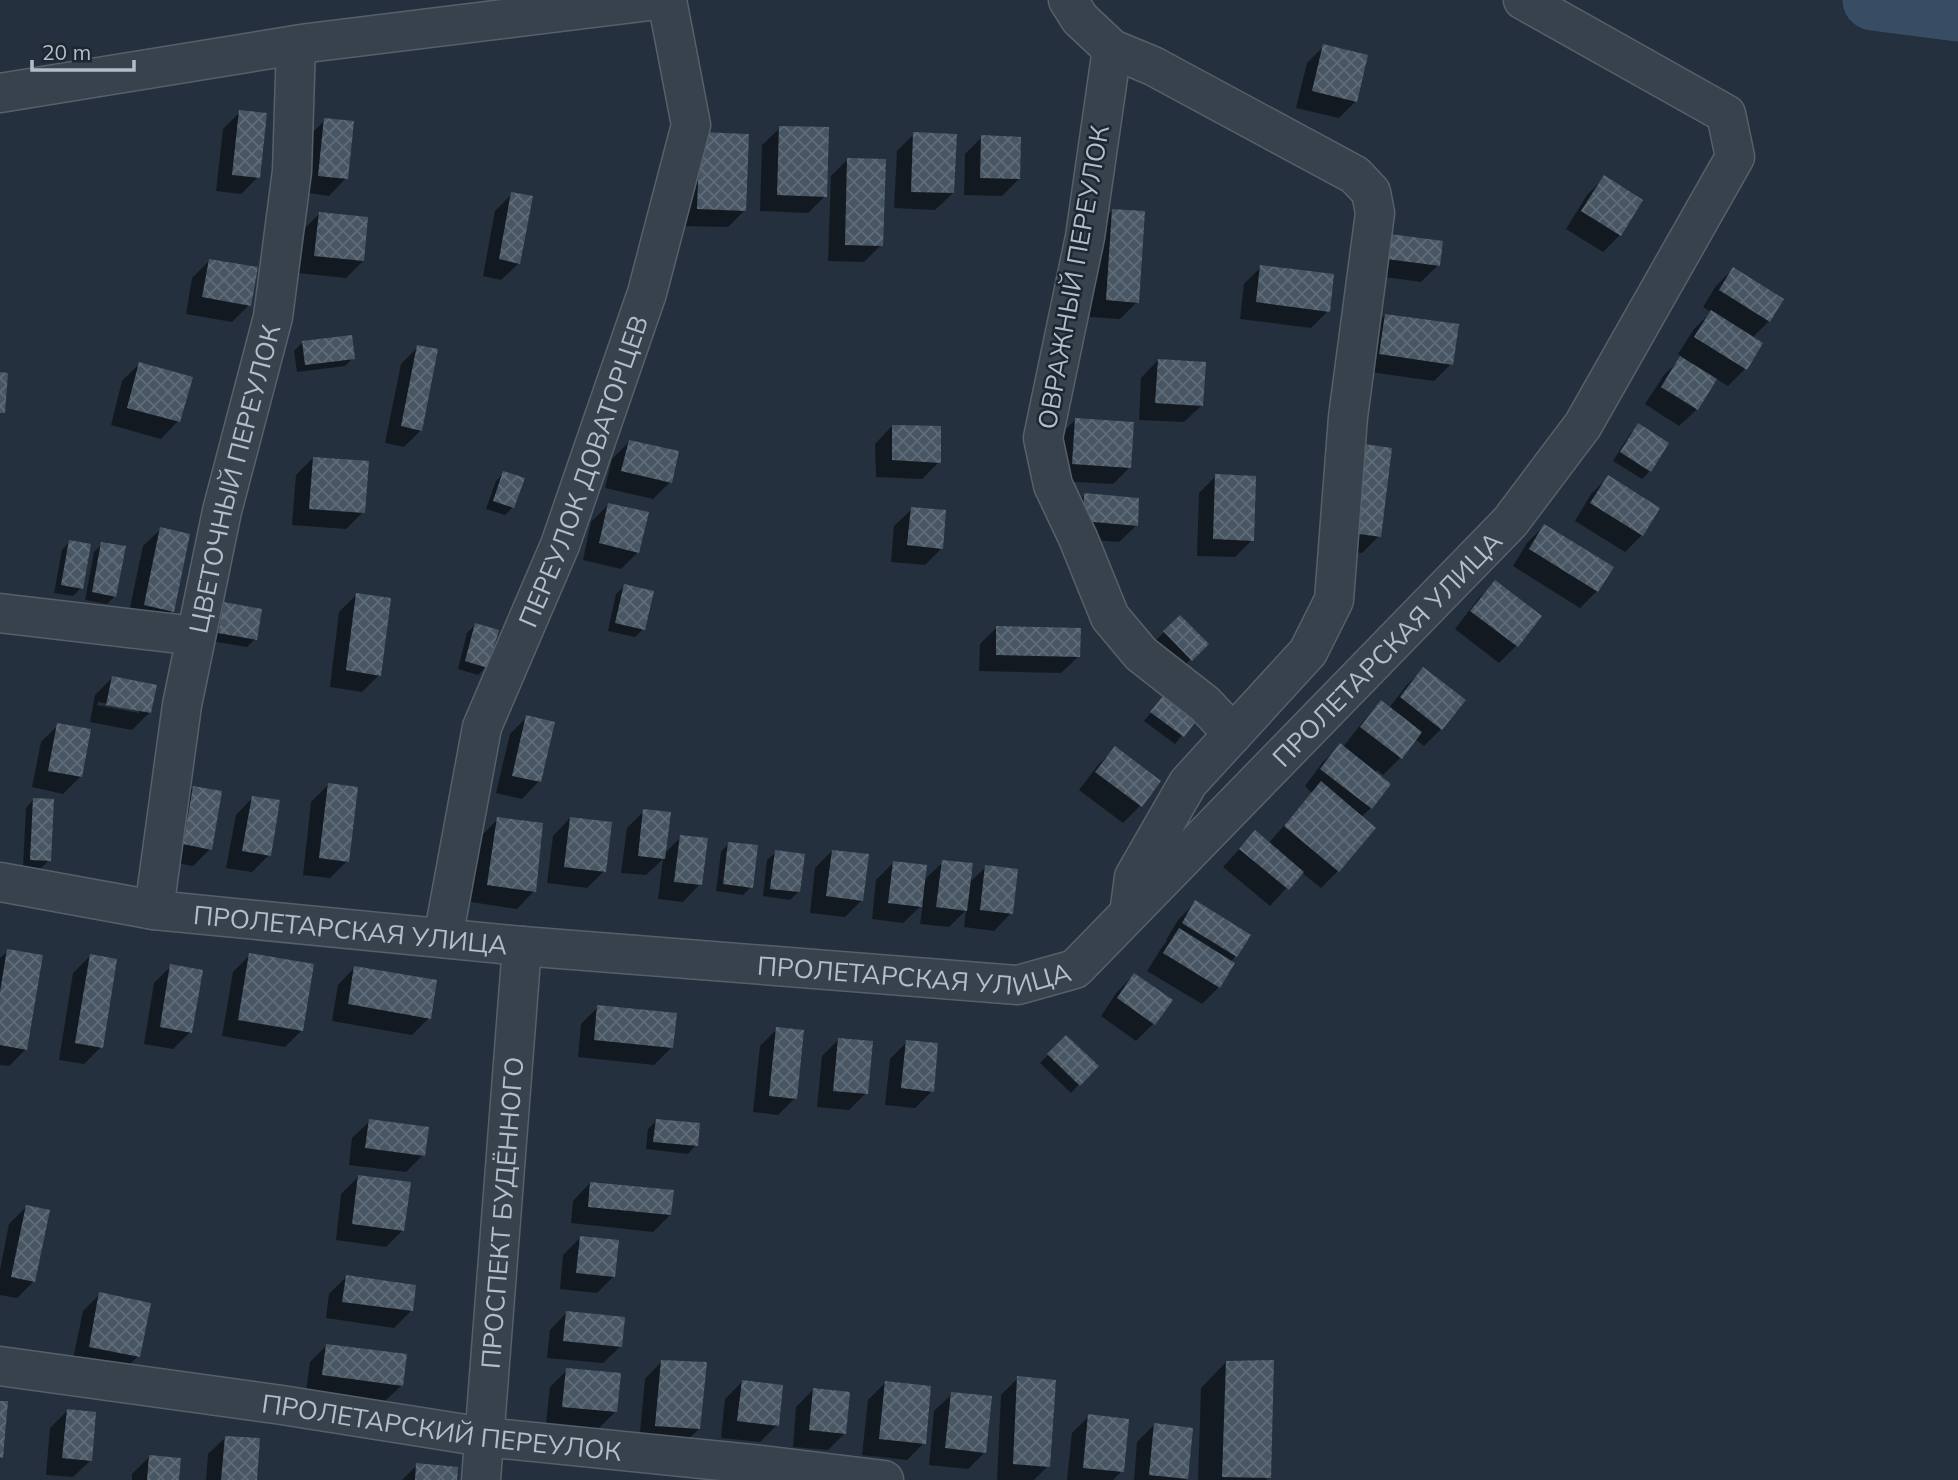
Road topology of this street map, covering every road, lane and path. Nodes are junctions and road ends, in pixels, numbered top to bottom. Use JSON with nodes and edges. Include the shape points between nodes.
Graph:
{"nodes":[{"id":1,"x":658,"y":0,"type":"edge"},
{"id":2,"x":667,"y":0,"type":"edge"},
{"id":3,"x":1068,"y":0,"type":"edge"},
{"id":4,"x":1522,"y":0,"type":"edge"},
{"id":5,"x":296,"y":45,"type":"junction"},
{"id":6,"x":1112,"y":49,"type":"junction"},
{"id":7,"x":0,"y":93,"type":"edge"},
{"id":8,"x":0,"y":613,"type":"edge"},
{"id":9,"x":196,"y":636,"type":"junction"},
{"id":10,"x":1233,"y":734,"type":"junction"},
{"id":11,"x":0,"y":882,"type":"edge"},
{"id":12,"x":154,"y":910,"type":"junction"},
{"id":13,"x":1130,"y":913,"type":"junction"},
{"id":14,"x":443,"y":939,"type":"junction"},
{"id":15,"x":522,"y":946,"type":"junction"},
{"id":16,"x":0,"y":1366,"type":"edge"},
{"id":17,"x":484,"y":1437,"type":"junction"},
{"id":18,"x":481,"y":1480,"type":"edge"},
{"id":19,"x":884,"y":1480,"type":"edge"}],
"edges":[{"from":1,"to":5,"type":"street"},
{"from":2,"to":14,"type":"street","name":"ПЕРЕУЛОК ДОВАТОРЦЕВ","via":[[691,125],[647,293],[560,545],[482,727]]},
{"from":3,"to":6,"type":"street","via":[[1080,19]]},
{"from":4,"to":13,"type":"street","name":"ПРОЛЕТАРСКАЯ УЛИЦА","via":[[1726,114],[1735,157],[1583,425],[1510,522]]},
{"from":5,"to":7,"type":"street"},
{"from":5,"to":9,"type":"street","name":"ЦВЕТОЧНЫЙ ПЕРЕУЛОК","via":[[292,172],[273,317],[222,511]]},
{"from":6,"to":10,"type":"street","name":"ОВРАЖНЫЙ ПЕРЕУЛОК","via":[[1085,237],[1043,438],[1053,485],[1110,617],[1141,654],[1205,704]]},
{"from":6,"to":10,"type":"street","via":[[1153,66],[1355,175],[1371,192],[1375,214],[1348,417],[1334,600],[1308,652]]},
{"from":8,"to":9,"type":"street"},
{"from":9,"to":12,"type":"street","name":"ЦВЕТОЧНЫЙ ПЕРЕУЛОК"},
{"from":10,"to":13,"type":"street","via":[[1188,783],[1134,877]]},
{"from":11,"to":12,"type":"street","name":"ПРОЛЕТАРСКАЯ УЛИЦА"},
{"from":12,"to":14,"type":"street","name":"ПРОЛЕТАРСКАЯ УЛИЦА"},
{"from":13,"to":15,"type":"street","name":"ПРОЛЕТАРСКАЯ УЛИЦА","via":[[1075,970],[1018,985]]},
{"from":14,"to":15,"type":"street","name":"ПРОЛЕТАРСКАЯ УЛИЦА"},
{"from":15,"to":17,"type":"street","name":"ПРОСПЕКТ БУДЁННОГО"},
{"from":16,"to":17,"type":"street","name":"ПРОЛЕТАРСКИЙ ПЕРЕУЛОК"},
{"from":17,"to":18,"type":"street","name":"ПРОСПЕКТ БУДЁННОГО"},
{"from":17,"to":19,"type":"street","name":"ПРОЛЕТАРСКИЙ ПЕРЕУЛОК"}]}
